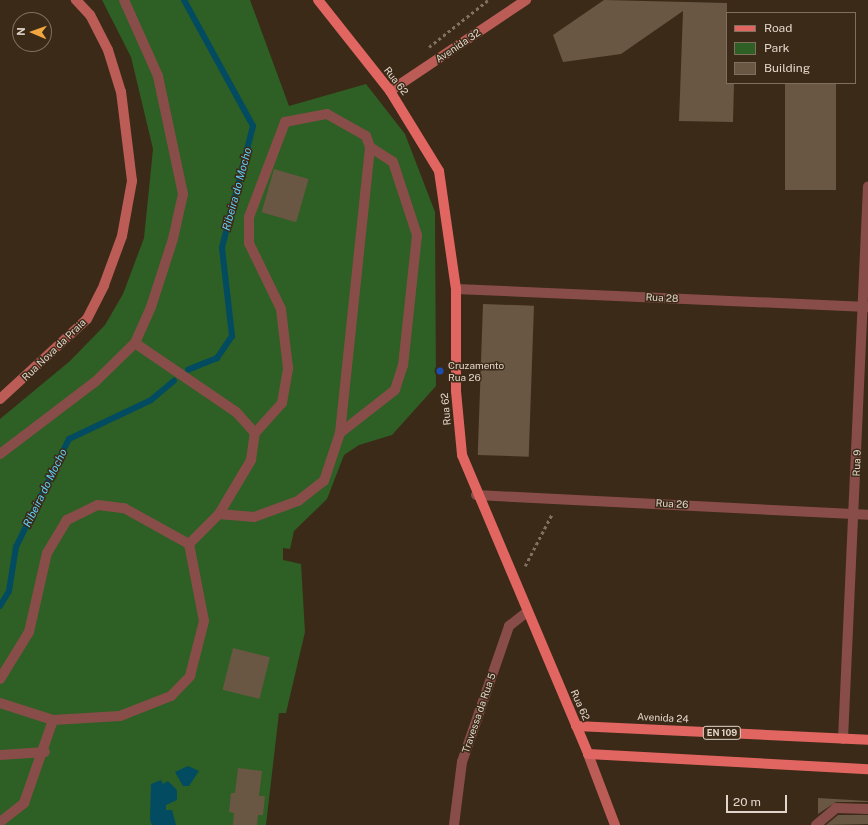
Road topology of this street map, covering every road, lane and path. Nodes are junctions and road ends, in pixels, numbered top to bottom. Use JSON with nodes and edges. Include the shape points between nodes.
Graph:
{"nodes":[{"id":1,"x":76,"y":0,"type":"edge"},
{"id":2,"x":124,"y":0,"type":"edge"},
{"id":3,"x":318,"y":0,"type":"edge"},
{"id":4,"x":488,"y":0,"type":"edge"},
{"id":5,"x":526,"y":0,"type":"edge"},
{"id":6,"x":437,"y":60,"type":"junction"},
{"id":7,"x":390,"y":91,"type":"junction"},
{"id":8,"x":370,"y":147,"type":"junction"},
{"id":9,"x":868,"y":187,"type":"edge"},
{"id":10,"x":456,"y":289,"type":"junction"},
{"id":11,"x":865,"y":307,"type":"edge"},
{"id":12,"x":135,"y":343,"type":"junction"},
{"id":13,"x":0,"y":399,"type":"edge"},
{"id":14,"x":340,"y":433,"type":"junction"},
{"id":15,"x":255,"y":434,"type":"junction"},
{"id":16,"x":0,"y":454,"type":"edge"},
{"id":17,"x":476,"y":495,"type":"junction"},
{"id":18,"x":219,"y":514,"type":"junction"},
{"id":19,"x":552,"y":514,"type":"dead end"},
{"id":20,"x":856,"y":514,"type":"junction"},
{"id":21,"x":868,"y":515,"type":"edge"},
{"id":22,"x":189,"y":544,"type":"junction"},
{"id":23,"x":515,"y":586,"type":"junction"},
{"id":24,"x":527,"y":612,"type":"junction"},
{"id":25,"x":0,"y":679,"type":"edge"},
{"id":26,"x":0,"y":702,"type":"edge"},
{"id":27,"x":53,"y":720,"type":"junction"},
{"id":28,"x":576,"y":726,"type":"junction"},
{"id":29,"x":843,"y":739,"type":"junction"},
{"id":30,"x":868,"y":740,"type":"edge"},
{"id":31,"x":45,"y":752,"type":"junction"},
{"id":32,"x":588,"y":754,"type":"junction"},
{"id":33,"x":0,"y":755,"type":"edge"},
{"id":34,"x":868,"y":769,"type":"edge"},
{"id":35,"x":868,"y":809,"type":"edge"},
{"id":36,"x":0,"y":822,"type":"edge"},
{"id":37,"x":454,"y":825,"type":"edge"},
{"id":38,"x":616,"y":825,"type":"edge"},
{"id":39,"x":816,"y":825,"type":"edge"}],
"edges":[{"from":1,"to":13,"type":"street","name":"Rua Nova da Praia","via":[[90,15],[108,50],[121,92],[130,136],[132,181],[122,236],[104,285],[87,319]]},
{"from":2,"to":12,"type":"street","via":[[158,76],[183,194],[171,247]]},
{"from":3,"to":7,"type":"main road","name":"Rua 62"},
{"from":4,"to":6,"type":"path","via":[[428,45]]},
{"from":5,"to":6,"type":"street","name":"Avenida 32"},
{"from":6,"to":7,"type":"street","name":"Avenida 32"},
{"from":7,"to":10,"type":"main road","name":"Rua 62","via":[[439,171]]},
{"from":8,"to":14,"type":"street"},
{"from":8,"to":14,"type":"street","via":[[393,162],[417,235],[403,365],[395,390]]},
{"from":8,"to":15,"type":"street","via":[[366,136],[327,114],[285,122],[249,217],[249,243],[281,309],[288,368],[282,403]]},
{"from":9,"to":11,"type":"street","name":"Rua 9"},
{"from":10,"to":11,"type":"street","name":"Rua 28"},
{"from":10,"to":17,"type":"main road","name":"Rua 62","via":[[456,391],[461,441]]},
{"from":11,"to":20,"type":"street","name":"Rua 9"},
{"from":12,"to":15,"type":"street","via":[[236,412]]},
{"from":12,"to":16,"type":"street","via":[[95,382]]},
{"from":14,"to":18,"type":"street","via":[[324,481],[298,501],[254,516]]},
{"from":15,"to":18,"type":"street","via":[[251,460]]},
{"from":17,"to":20,"type":"street","name":"Rua 26"},
{"from":17,"to":23,"type":"main road","name":"Rua 62"},
{"from":18,"to":22,"type":"street"},
{"from":19,"to":23,"type":"path"},
{"from":20,"to":21,"type":"street","name":"Rua 26"},
{"from":20,"to":29,"type":"street","name":"Rua 9"},
{"from":22,"to":25,"type":"street","via":[[124,508],[98,505],[67,520],[47,553],[29,632]]},
{"from":22,"to":27,"type":"street","via":[[204,621],[190,676],[171,696],[120,716]]},
{"from":23,"to":24,"type":"main road","name":"Rua 62"},
{"from":24,"to":28,"type":"main road","name":"Rua 62"},
{"from":24,"to":37,"type":"street","name":"Travessa da Rua 5","via":[[508,626],[462,762]]},
{"from":26,"to":27,"type":"street"},
{"from":27,"to":31,"type":"street"},
{"from":28,"to":29,"type":"main road","name":"Avenida 24","number":"EN 109"},
{"from":28,"to":32,"type":"main road","name":"Rua 62"},
{"from":29,"to":30,"type":"main road","name":"Avenida 24","number":"EN 109"},
{"from":31,"to":33,"type":"street"},
{"from":31,"to":36,"type":"street","via":[[24,803]]},
{"from":32,"to":34,"type":"main road"},
{"from":32,"to":38,"type":"street","name":"Rua 62"},
{"from":35,"to":39,"type":"street","via":[[836,808]]}]}
